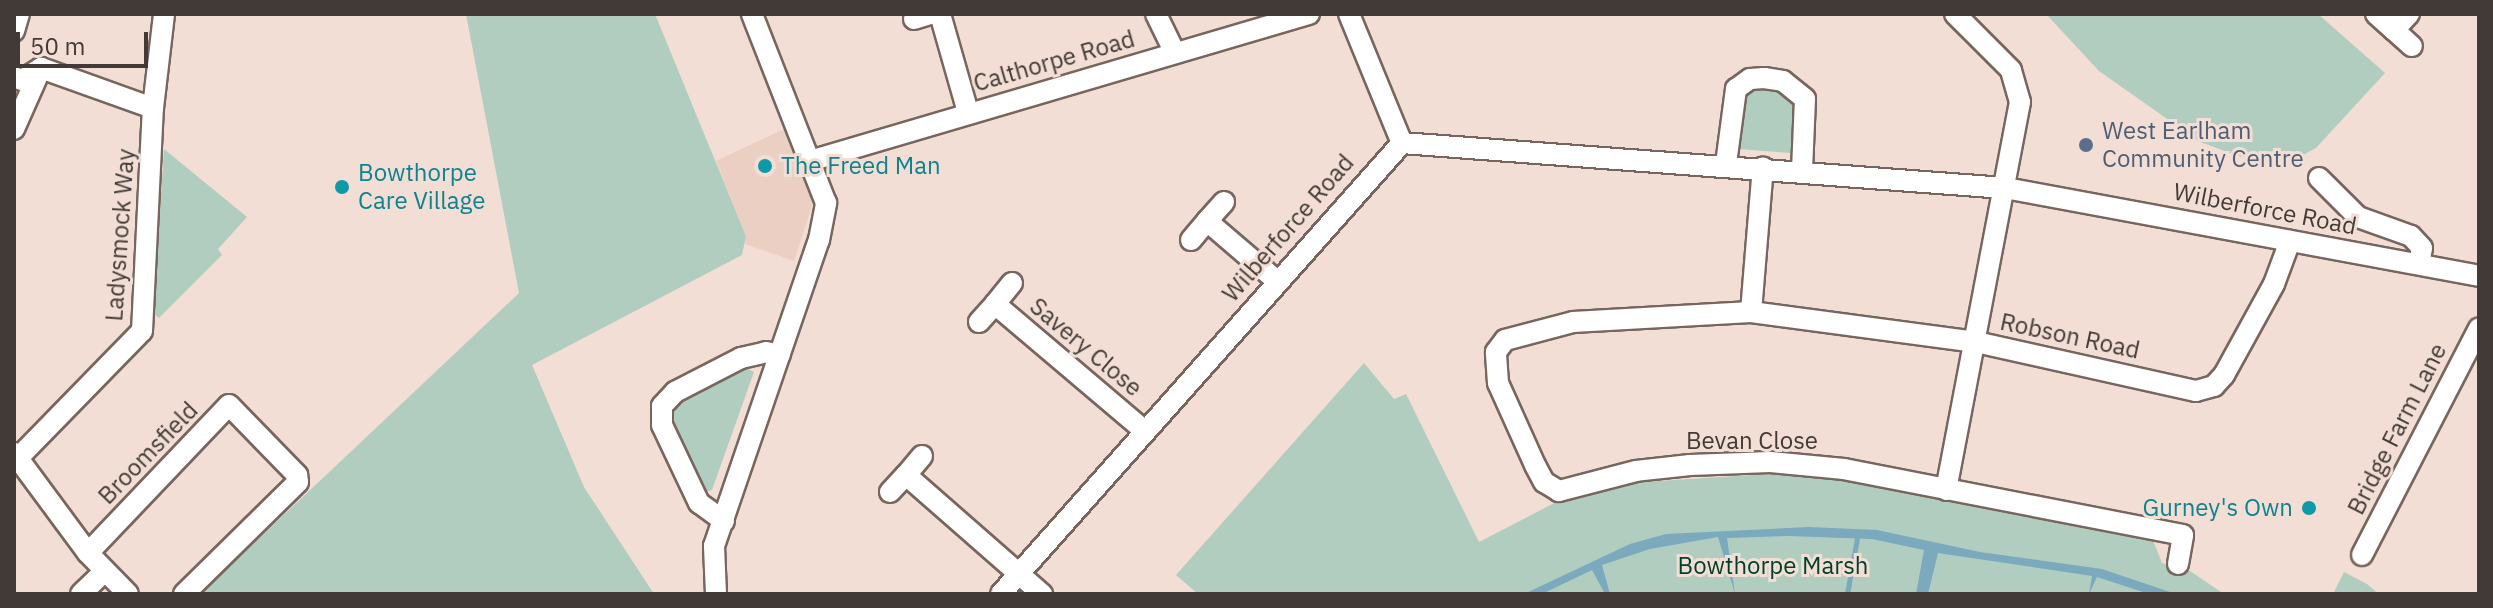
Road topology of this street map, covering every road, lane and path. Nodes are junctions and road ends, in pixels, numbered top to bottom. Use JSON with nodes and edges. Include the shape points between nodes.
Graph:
{"nodes":[{"id":1,"x":19,"y":14,"type":"edge"},
{"id":2,"x":164,"y":14,"type":"edge"},
{"id":3,"x":752,"y":14,"type":"edge"},
{"id":4,"x":940,"y":14,"type":"edge"},
{"id":5,"x":1156,"y":14,"type":"edge"},
{"id":6,"x":1309,"y":14,"type":"edge"},
{"id":7,"x":1349,"y":14,"type":"edge"},
{"id":8,"x":1955,"y":14,"type":"edge"},
{"id":9,"x":2376,"y":14,"type":"edge"},
{"id":10,"x":2409,"y":14,"type":"edge"},
{"id":11,"x":2394,"y":30,"type":"junction"},
{"id":12,"x":14,"y":31,"type":"edge"},
{"id":13,"x":2412,"y":46,"type":"dead end"},
{"id":14,"x":1175,"y":53,"type":"junction"},
{"id":15,"x":41,"y":68,"type":"junction"},
{"id":16,"x":14,"y":77,"type":"edge"},
{"id":17,"x":153,"y":108,"type":"junction"},
{"id":18,"x":968,"y":112,"type":"junction"},
{"id":19,"x":14,"y":129,"type":"edge"},
{"id":20,"x":1402,"y":143,"type":"junction"},
{"id":21,"x":813,"y":160,"type":"junction"},
{"id":22,"x":1726,"y":164,"type":"junction"},
{"id":23,"x":1763,"y":167,"type":"junction"},
{"id":24,"x":1802,"y":171,"type":"junction"},
{"id":25,"x":2319,"y":178,"type":"dead end"},
{"id":26,"x":2005,"y":188,"type":"junction"},
{"id":27,"x":1224,"y":202,"type":"dead end"},
{"id":28,"x":1207,"y":221,"type":"junction"},
{"id":29,"x":1191,"y":240,"type":"dead end"},
{"id":30,"x":2290,"y":241,"type":"junction"},
{"id":31,"x":2419,"y":264,"type":"junction"},
{"id":32,"x":2479,"y":276,"type":"edge"},
{"id":33,"x":1277,"y":281,"type":"junction"},
{"id":34,"x":1012,"y":283,"type":"dead end"},
{"id":35,"x":995,"y":304,"type":"junction"},
{"id":36,"x":1751,"y":312,"type":"junction"},
{"id":37,"x":979,"y":322,"type":"dead end"},
{"id":38,"x":2479,"y":328,"type":"edge"},
{"id":39,"x":1976,"y":342,"type":"junction"},
{"id":40,"x":780,"y":355,"type":"junction"},
{"id":41,"x":1145,"y":431,"type":"junction"},
{"id":42,"x":16,"y":456,"type":"edge"},
{"id":43,"x":922,"y":456,"type":"dead end"},
{"id":44,"x":906,"y":475,"type":"junction"},
{"id":45,"x":1946,"y":490,"type":"junction"},
{"id":46,"x":1559,"y":491,"type":"joint"},
{"id":47,"x":890,"y":492,"type":"dead end"},
{"id":48,"x":724,"y":521,"type":"junction"},
{"id":49,"x":88,"y":553,"type":"junction"},
{"id":50,"x":2362,"y":555,"type":"dead end"},
{"id":51,"x":2178,"y":564,"type":"dead end"},
{"id":52,"x":105,"y":571,"type":"junction"},
{"id":53,"x":1019,"y":574,"type":"junction"},
{"id":54,"x":81,"y":594,"type":"edge"},
{"id":55,"x":128,"y":594,"type":"edge"},
{"id":56,"x":184,"y":594,"type":"edge"},
{"id":57,"x":716,"y":594,"type":"edge"},
{"id":58,"x":1001,"y":594,"type":"edge"},
{"id":59,"x":1042,"y":594,"type":"edge"}],
"edges":[{"from":1,"to":12,"type":"street"},
{"from":2,"to":17,"type":"street","name":"Ladysmock Way"},
{"from":3,"to":21,"type":"street"},
{"from":4,"to":18,"type":"street"},
{"from":5,"to":14,"type":"street"},
{"from":6,"to":14,"type":"street","name":"Calthorpe Road"},
{"from":7,"to":20,"type":"street"},
{"from":8,"to":26,"type":"street","via":[[2015,79],[2019,114]]},
{"from":9,"to":11,"type":"street"},
{"from":10,"to":11,"type":"street"},
{"from":11,"to":13,"type":"street"},
{"from":14,"to":18,"type":"street","name":"Calthorpe Road"},
{"from":15,"to":16,"type":"street","via":[[22,80]]},
{"from":15,"to":17,"type":"street"},
{"from":15,"to":19,"type":"street"},
{"from":17,"to":42,"type":"street","name":"Ladysmock Way","via":[[142,331]]},
{"from":18,"to":21,"type":"street","name":"Calthorpe Road"},
{"from":20,"to":22,"type":"street","name":"Wilberforce Road"},
{"from":20,"to":33,"type":"street","name":"Wilberforce Road"},
{"from":21,"to":40,"type":"street","via":[[826,203],[825,220]]},
{"from":22,"to":23,"type":"street","name":"Wilberforce Road"},
{"from":22,"to":24,"type":"street","via":[[1736,89],[1750,79],[1764,78],[1783,81],[1805,99]]},
{"from":23,"to":24,"type":"street","name":"Wilberforce Road"},
{"from":23,"to":36,"type":"street"},
{"from":24,"to":26,"type":"street","name":"Wilberforce Road"},
{"from":25,"to":31,"type":"street","via":[[2358,217],[2416,230],[2422,248]]},
{"from":26,"to":30,"type":"street","name":"Wilberforce Road"},
{"from":26,"to":39,"type":"street"},
{"from":27,"to":28,"type":"street"},
{"from":28,"to":29,"type":"street"},
{"from":28,"to":33,"type":"street"},
{"from":30,"to":31,"type":"street","name":"Wilberforce Road"},
{"from":30,"to":39,"type":"street","name":"Robson Road","via":[[2274,284],[2214,386],[2196,391]]},
{"from":31,"to":32,"type":"street","name":"Wilberforce Road"},
{"from":33,"to":41,"type":"street","name":"Wilberforce Road"},
{"from":34,"to":35,"type":"street","name":"Savery Close"},
{"from":35,"to":37,"type":"street","name":"Savery Close"},
{"from":35,"to":41,"type":"street","name":"Savery Close"},
{"from":36,"to":39,"type":"street","name":"Robson Road"},
{"from":36,"to":46,"type":"street","name":"Robson Road","via":[[1573,322],[1505,340],[1496,352],[1498,383],[1539,474]]},
{"from":38,"to":50,"type":"street","name":"Bridge Farm Lane"},
{"from":39,"to":45,"type":"street"},
{"from":40,"to":48,"type":"street"},
{"from":40,"to":48,"type":"street","via":[[766,352],[741,358],[675,392],[662,406],[662,425],[699,503]]},
{"from":41,"to":53,"type":"street","name":"Wilberforce Road"},
{"from":42,"to":49,"type":"street"},
{"from":43,"to":44,"type":"street"},
{"from":44,"to":47,"type":"street"},
{"from":44,"to":53,"type":"street"},
{"from":45,"to":46,"type":"street","name":"Bevan Close","via":[[1844,469],[1770,462],[1636,471]]},
{"from":45,"to":51,"type":"street","name":"Bevan Close","via":[[2183,535]]},
{"from":48,"to":57,"type":"street","via":[[710,562]]},
{"from":49,"to":52,"type":"street"},
{"from":49,"to":56,"type":"street","name":"Broomsfield","via":[[229,405],[298,482]]},
{"from":52,"to":54,"type":"street"},
{"from":52,"to":55,"type":"street"},
{"from":53,"to":58,"type":"street","name":"Wilberforce Road"},
{"from":53,"to":59,"type":"street"}]}
